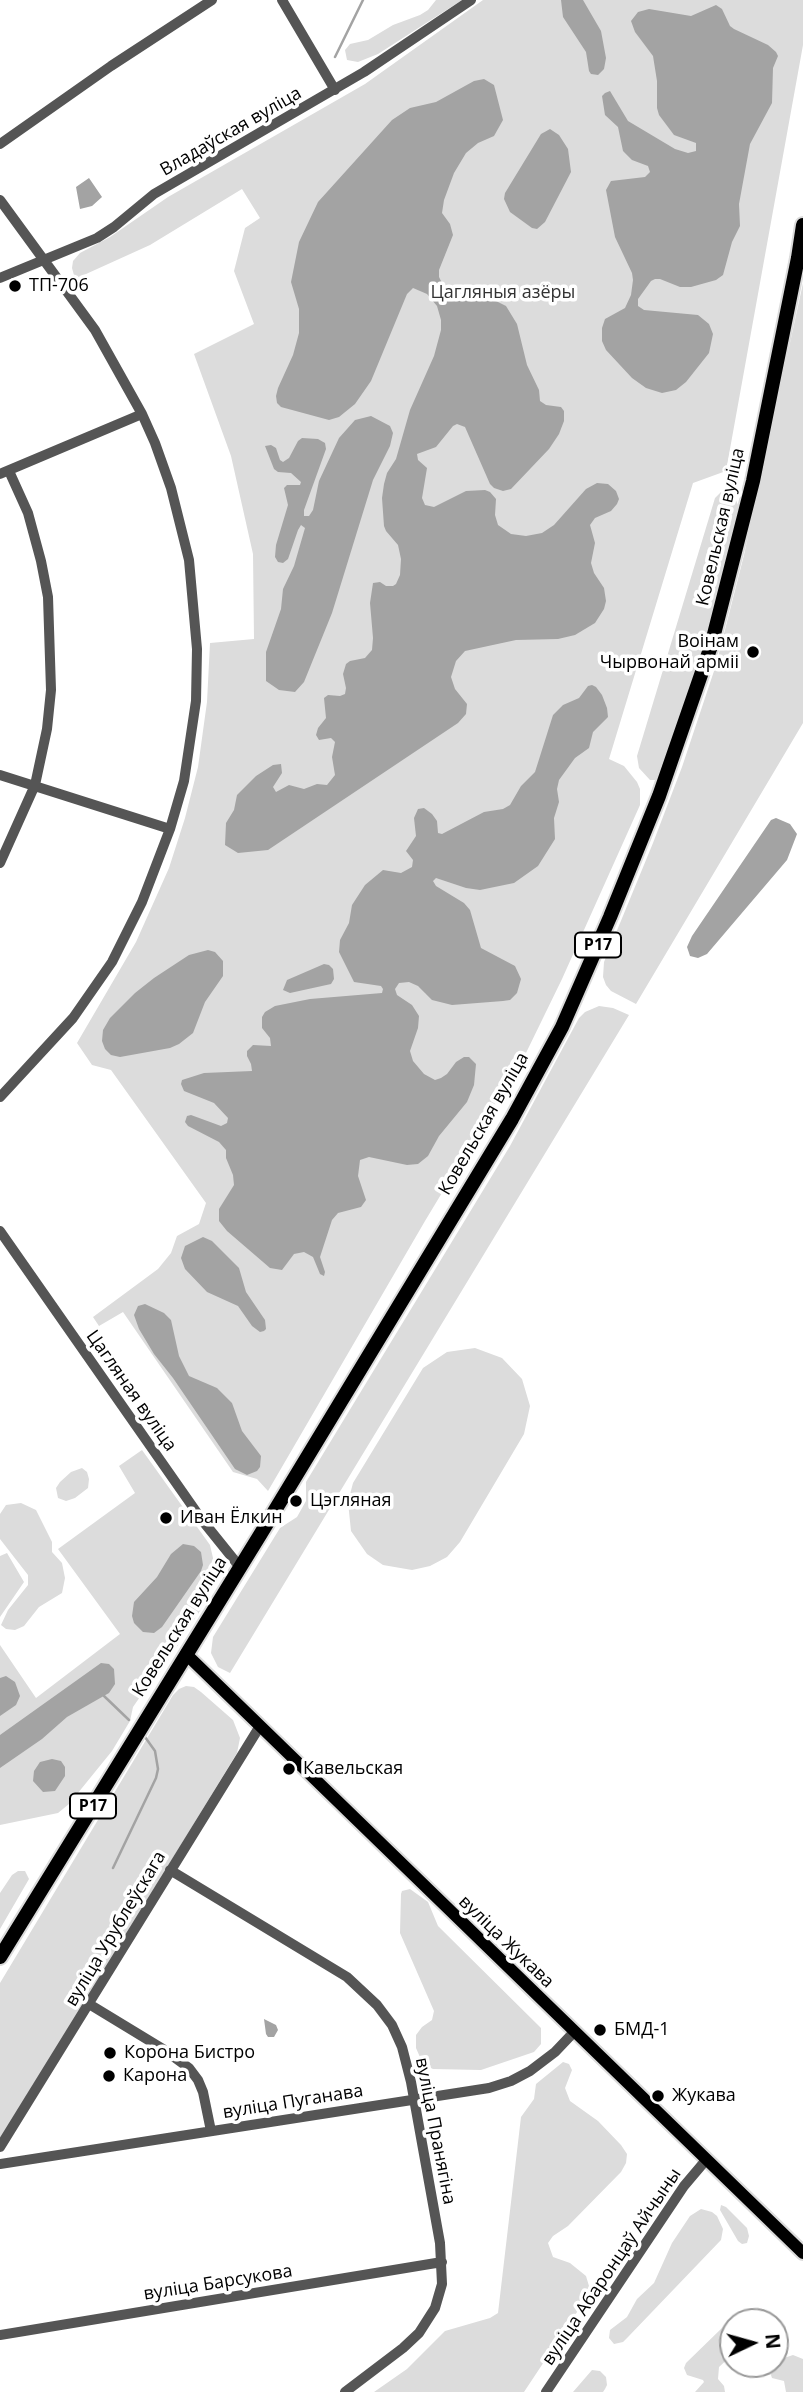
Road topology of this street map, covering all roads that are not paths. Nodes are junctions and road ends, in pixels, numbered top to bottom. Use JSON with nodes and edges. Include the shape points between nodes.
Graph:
{"nodes":[{"id":1,"x":212,"y":0,"type":"edge"},
{"id":2,"x":282,"y":0,"type":"edge"},
{"id":3,"x":471,"y":0,"type":"edge"},
{"id":4,"x":335,"y":90,"type":"junction"},
{"id":5,"x":0,"y":144,"type":"edge"},
{"id":6,"x":0,"y":200,"type":"edge"},
{"id":7,"x":803,"y":225,"type":"edge"},
{"id":8,"x":803,"y":241,"type":"edge"},
{"id":9,"x":798,"y":258,"type":"junction"},
{"id":10,"x":43,"y":260,"type":"junction"},
{"id":11,"x":0,"y":278,"type":"edge"},
{"id":12,"x":142,"y":414,"type":"junction"},
{"id":13,"x":4,"y":472,"type":"edge"},
{"id":14,"x":0,"y":775,"type":"edge"},
{"id":15,"x":35,"y":785,"type":"junction"},
{"id":16,"x":170,"y":829,"type":"junction"},
{"id":17,"x":0,"y":863,"type":"edge"},
{"id":18,"x":0,"y":1097,"type":"edge"},
{"id":19,"x":0,"y":1231,"type":"edge"},
{"id":20,"x":239,"y":1566,"type":"junction"},
{"id":21,"x":186,"y":1654,"type":"junction"},
{"id":22,"x":260,"y":1726,"type":"junction"},
{"id":23,"x":170,"y":1870,"type":"junction"},
{"id":24,"x":0,"y":1957,"type":"edge"},
{"id":25,"x":89,"y":2004,"type":"junction"},
{"id":26,"x":574,"y":2032,"type":"junction"},
{"id":27,"x":414,"y":2100,"type":"junction"},
{"id":28,"x":211,"y":2131,"type":"junction"},
{"id":29,"x":0,"y":2147,"type":"edge"},
{"id":30,"x":706,"y":2160,"type":"junction"},
{"id":31,"x":0,"y":2164,"type":"edge"},
{"id":32,"x":803,"y":2253,"type":"edge"},
{"id":33,"x":442,"y":2262,"type":"junction"},
{"id":34,"x":0,"y":2335,"type":"edge"},
{"id":35,"x":345,"y":2392,"type":"edge"},
{"id":36,"x":546,"y":2392,"type":"edge"}],
"edges":[{"from":1,"to":5,"type":"street"},
{"from":2,"to":4,"type":"street"},
{"from":3,"to":4,"type":"street","name":"Владаўская вуліца"},
{"from":4,"to":10,"type":"street","name":"Владаўская вуліца","via":[[154,194],[97,237]]},
{"from":6,"to":10,"type":"street"},
{"from":7,"to":9,"type":"highway","name":"Ковельская вуліца","number":"Р17"},
{"from":8,"to":9,"type":"highway","number":"Р17"},
{"from":9,"to":20,"type":"highway","name":"Ковельская вуліца","number":"Р17","via":[[752,481],[711,646],[659,796],[610,917],[562,1027],[512,1119]]},
{"from":10,"to":11,"type":"street","name":"Владаўская вуліца"},
{"from":10,"to":12,"type":"street","via":[[95,330]]},
{"from":12,"to":13,"type":"street"},
{"from":12,"to":16,"type":"street","via":[[177,512],[189,560],[194,610],[196,701],[184,781]]},
{"from":13,"to":15,"type":"street","via":[[28,513],[48,597],[51,690]]},
{"from":14,"to":15,"type":"street"},
{"from":15,"to":16,"type":"street"},
{"from":15,"to":17,"type":"street"},
{"from":16,"to":18,"type":"street","via":[[142,902],[112,961],[74,1018]]},
{"from":19,"to":20,"type":"street","name":"Цагляная вуліца"},
{"from":20,"to":21,"type":"highway","name":"Ковельская вуліца","number":"Р17"},
{"from":21,"to":22,"type":"main road","name":"вуліца Жукава"},
{"from":21,"to":24,"type":"highway","name":"Ковельская вуліца","number":"Р17"},
{"from":22,"to":23,"type":"street","name":"вуліца Урублеўскага"},
{"from":22,"to":26,"type":"main road","name":"вуліца Жукава"},
{"from":23,"to":25,"type":"street","name":"вуліца Урублеўскага"},
{"from":23,"to":27,"type":"street","name":"вуліца Пранягіна","via":[[360,1987],[398,2036]]},
{"from":25,"to":28,"type":"street","via":[[189,2068],[204,2092]]},
{"from":25,"to":29,"type":"street","name":"вуліца Урублеўскага"},
{"from":26,"to":27,"type":"street","name":"вуліца Пуганава","via":[[547,2058],[511,2081]]},
{"from":26,"to":30,"type":"main road","name":"вуліца Жукава"},
{"from":27,"to":28,"type":"street","name":"вуліца Пуганава"},
{"from":27,"to":33,"type":"street","name":"вуліца Пранягіна"},
{"from":28,"to":31,"type":"street","name":"вуліца Пуганава"},
{"from":30,"to":32,"type":"main road","name":"вуліца Жукава"},
{"from":30,"to":36,"type":"street","name":"вуліца Абаронцаў Айчыны"},
{"from":33,"to":34,"type":"street","name":"вуліца Барсукова"},
{"from":33,"to":35,"type":"street","name":"вуліца Пранягіна","via":[[440,2292],[425,2325],[403,2348]]}]}
